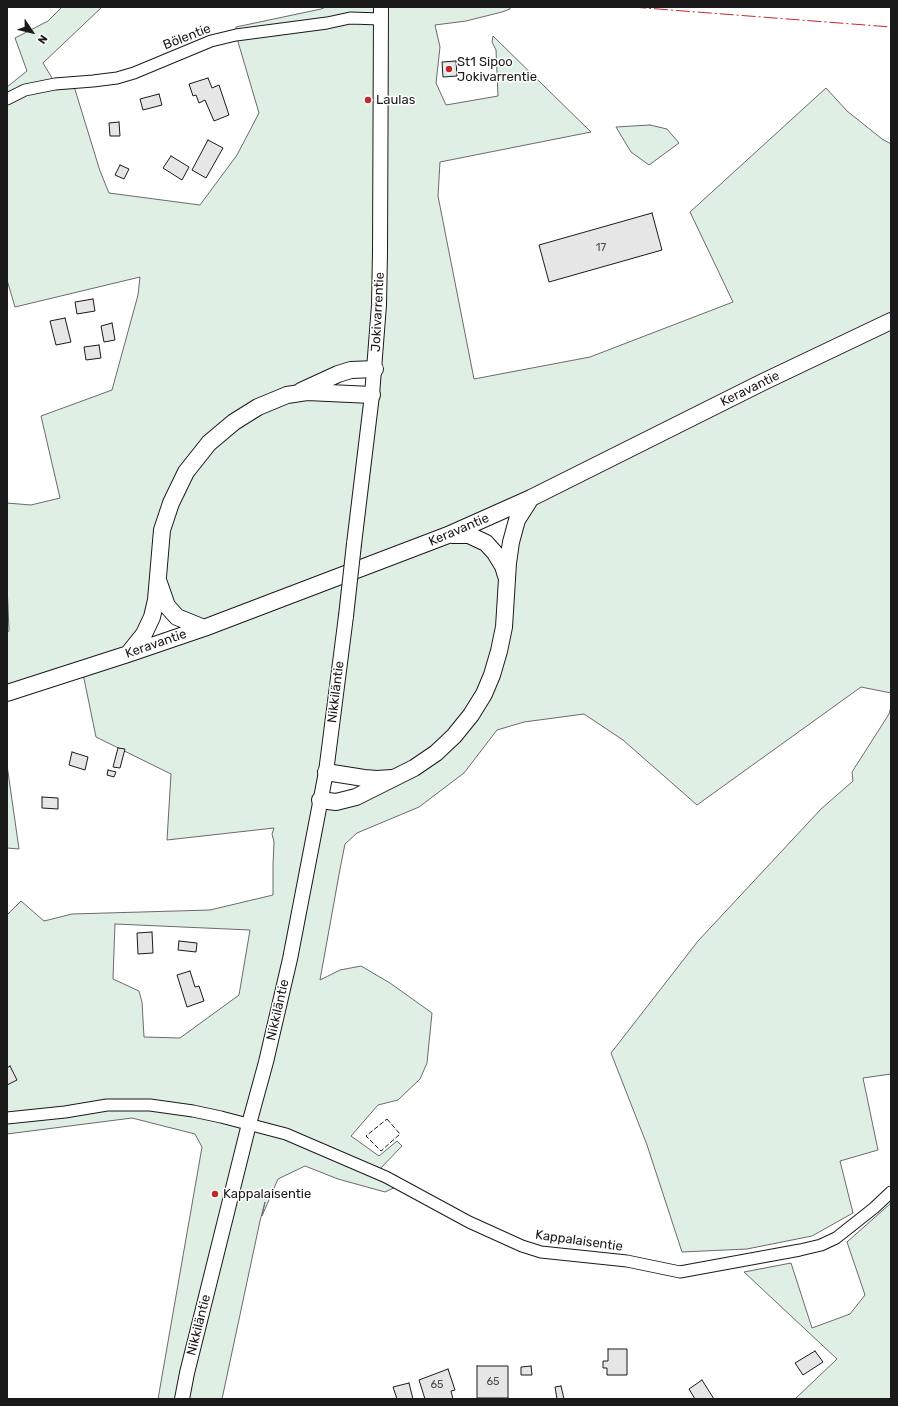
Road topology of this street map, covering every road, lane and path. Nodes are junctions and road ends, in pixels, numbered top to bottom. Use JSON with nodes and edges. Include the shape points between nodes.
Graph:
{"nodes":[{"id":1,"x":381,"y":13,"type":"edge"},
{"id":2,"x":7,"y":99,"type":"edge"},
{"id":3,"x":891,"y":321,"type":"edge"},
{"id":4,"x":375,"y":369,"type":"junction"},
{"id":5,"x":298,"y":392,"type":"junction"},
{"id":6,"x":372,"y":395,"type":"junction"},
{"id":7,"x":531,"y":498,"type":"junction"},
{"id":8,"x":448,"y":535,"type":"junction"},
{"id":9,"x":158,"y":580,"type":"junction"},
{"id":10,"x":507,"y":580,"type":"junction"},
{"id":11,"x":346,"y":616,"type":"joint"},
{"id":12,"x":204,"y":628,"type":"junction"},
{"id":13,"x":128,"y":654,"type":"junction"},
{"id":14,"x":7,"y":693,"type":"edge"},
{"id":15,"x":326,"y":772,"type":"junction"},
{"id":16,"x":398,"y":777,"type":"junction"},
{"id":17,"x":320,"y":800,"type":"junction"},
{"id":18,"x":7,"y":1118,"type":"edge"},
{"id":19,"x":249,"y":1124,"type":"junction"},
{"id":20,"x":891,"y":1192,"type":"edge"},
{"id":21,"x":182,"y":1399,"type":"edge"}],
"edges":[{"from":1,"to":2,"type":"street","name":"Bölentie","via":[[236,35],[211,41],[117,78],[54,84],[25,90]]},
{"from":1,"to":4,"type":"street","name":"Jokivarrentie","via":[[380,252]]},
{"from":3,"to":7,"type":"main road","name":"Keravantie"},
{"from":4,"to":5,"type":"main road","via":[[351,370]]},
{"from":4,"to":6,"type":"street","name":"Jokivarrentie"},
{"from":5,"to":6,"type":"main road"},
{"from":5,"to":9,"type":"main road","via":[[258,407],[234,422],[209,443],[186,472],[171,503],[162,530]]},
{"from":6,"to":11,"type":"street","name":"Jokivarrentie","bridge":true},
{"from":7,"to":8,"type":"main road","name":"Keravantie"},
{"from":7,"to":10,"type":"main road","via":[[518,520],[508,563]]},
{"from":8,"to":10,"type":"main road","via":[[469,535],[486,543],[503,566]]},
{"from":8,"to":12,"type":"main road","name":"Keravantie"},
{"from":9,"to":12,"type":"main road","via":[[167,606],[177,617]]},
{"from":9,"to":13,"type":"main road","via":[[152,617],[144,634]]},
{"from":10,"to":16,"type":"main road","via":[[504,627],[492,675],[484,694],[454,736],[436,753]]},
{"from":11,"to":15,"type":"street","name":"Nikkiläntie"},
{"from":12,"to":13,"type":"main road","name":"Keravantie"},
{"from":13,"to":14,"type":"main road","name":"Keravantie"},
{"from":15,"to":16,"type":"main road","via":[[377,779]]},
{"from":15,"to":17,"type":"street","name":"Nikkiläntie"},
{"from":16,"to":17,"type":"main road","via":[[346,800]]},
{"from":17,"to":19,"type":"street","name":"Nikkiläntie","via":[[290,959]]},
{"from":18,"to":19,"type":"street","name":"Kappalaisentie","via":[[107,1105],[150,1106],[193,1111]]},
{"from":19,"to":20,"type":"street","name":"Kappalaisentie","via":[[286,1134],[386,1177],[469,1222],[522,1246],[541,1252],[627,1261],[680,1272],[821,1245],[836,1238]]},
{"from":19,"to":21,"type":"street","name":"Nikkiläntie"}]}
